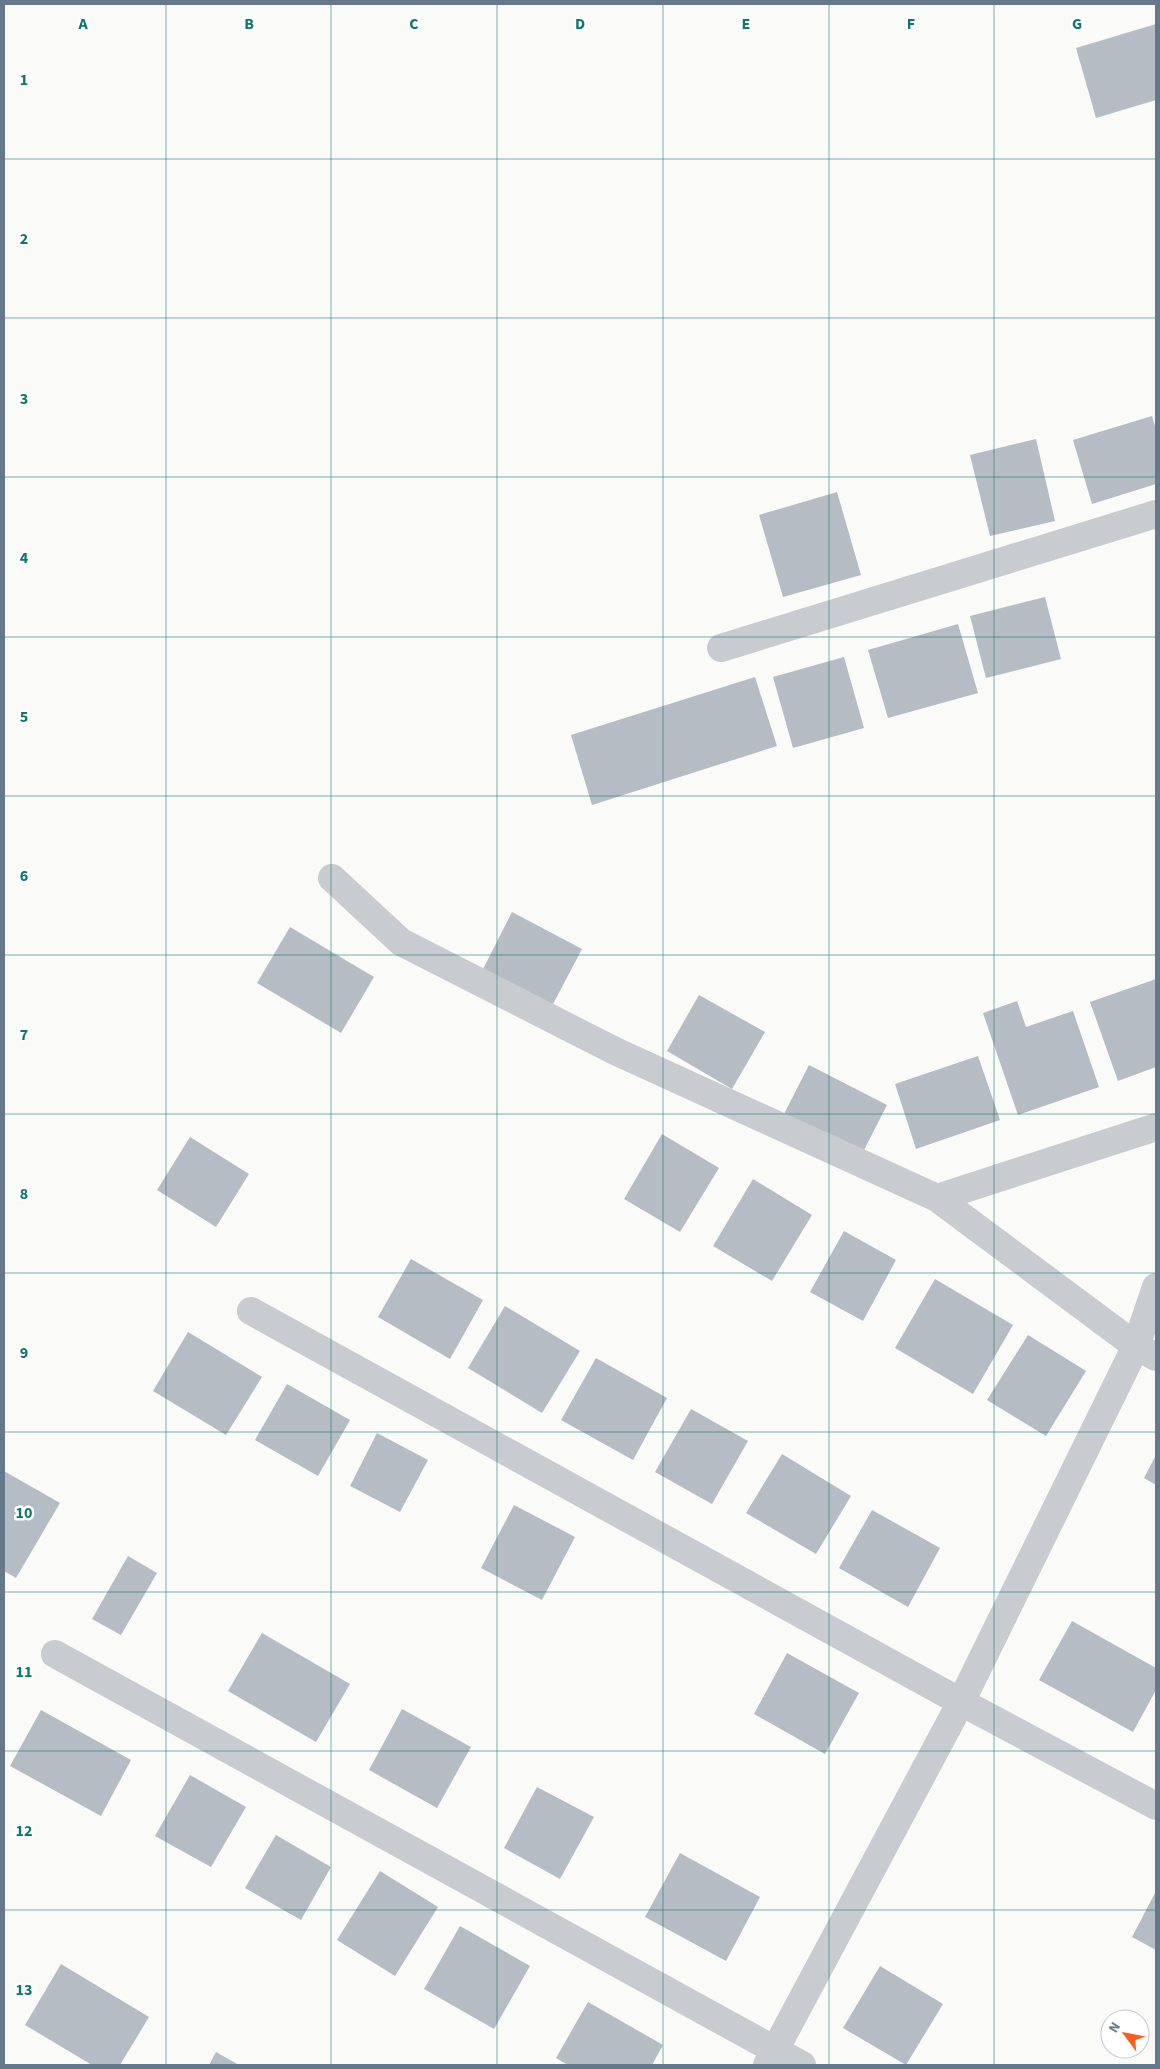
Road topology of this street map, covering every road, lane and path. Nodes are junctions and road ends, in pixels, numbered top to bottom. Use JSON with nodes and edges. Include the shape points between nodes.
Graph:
{"nodes":[{"id":1,"x":1156,"y":514,"type":"edge"},
{"id":2,"x":721,"y":648,"type":"dead end"},
{"id":3,"x":332,"y":878,"type":"dead end"},
{"id":4,"x":1156,"y":1127,"type":"edge"},
{"id":5,"x":937,"y":1198,"type":"junction"},
{"id":6,"x":1156,"y":1287,"type":"edge"},
{"id":7,"x":251,"y":1311,"type":"dead end"},
{"id":8,"x":1146,"y":1352,"type":"edge"},
{"id":9,"x":55,"y":1654,"type":"dead end"},
{"id":10,"x":961,"y":1702,"type":"junction"},
{"id":11,"x":1156,"y":1806,"type":"edge"},
{"id":12,"x":771,"y":2058,"type":"edge"},
{"id":13,"x":802,"y":2065,"type":"edge"}],
"edges":[{"from":1,"to":2,"type":"street"},
{"from":3,"to":5,"type":"street","via":[[401,942],[615,1050]]},
{"from":4,"to":5,"type":"street"},
{"from":5,"to":8,"type":"street"},
{"from":6,"to":8,"type":"street"},
{"from":7,"to":10,"type":"street"},
{"from":8,"to":10,"type":"street"},
{"from":9,"to":12,"type":"street"},
{"from":10,"to":11,"type":"street"},
{"from":10,"to":12,"type":"street"},
{"from":12,"to":13,"type":"street"}]}
